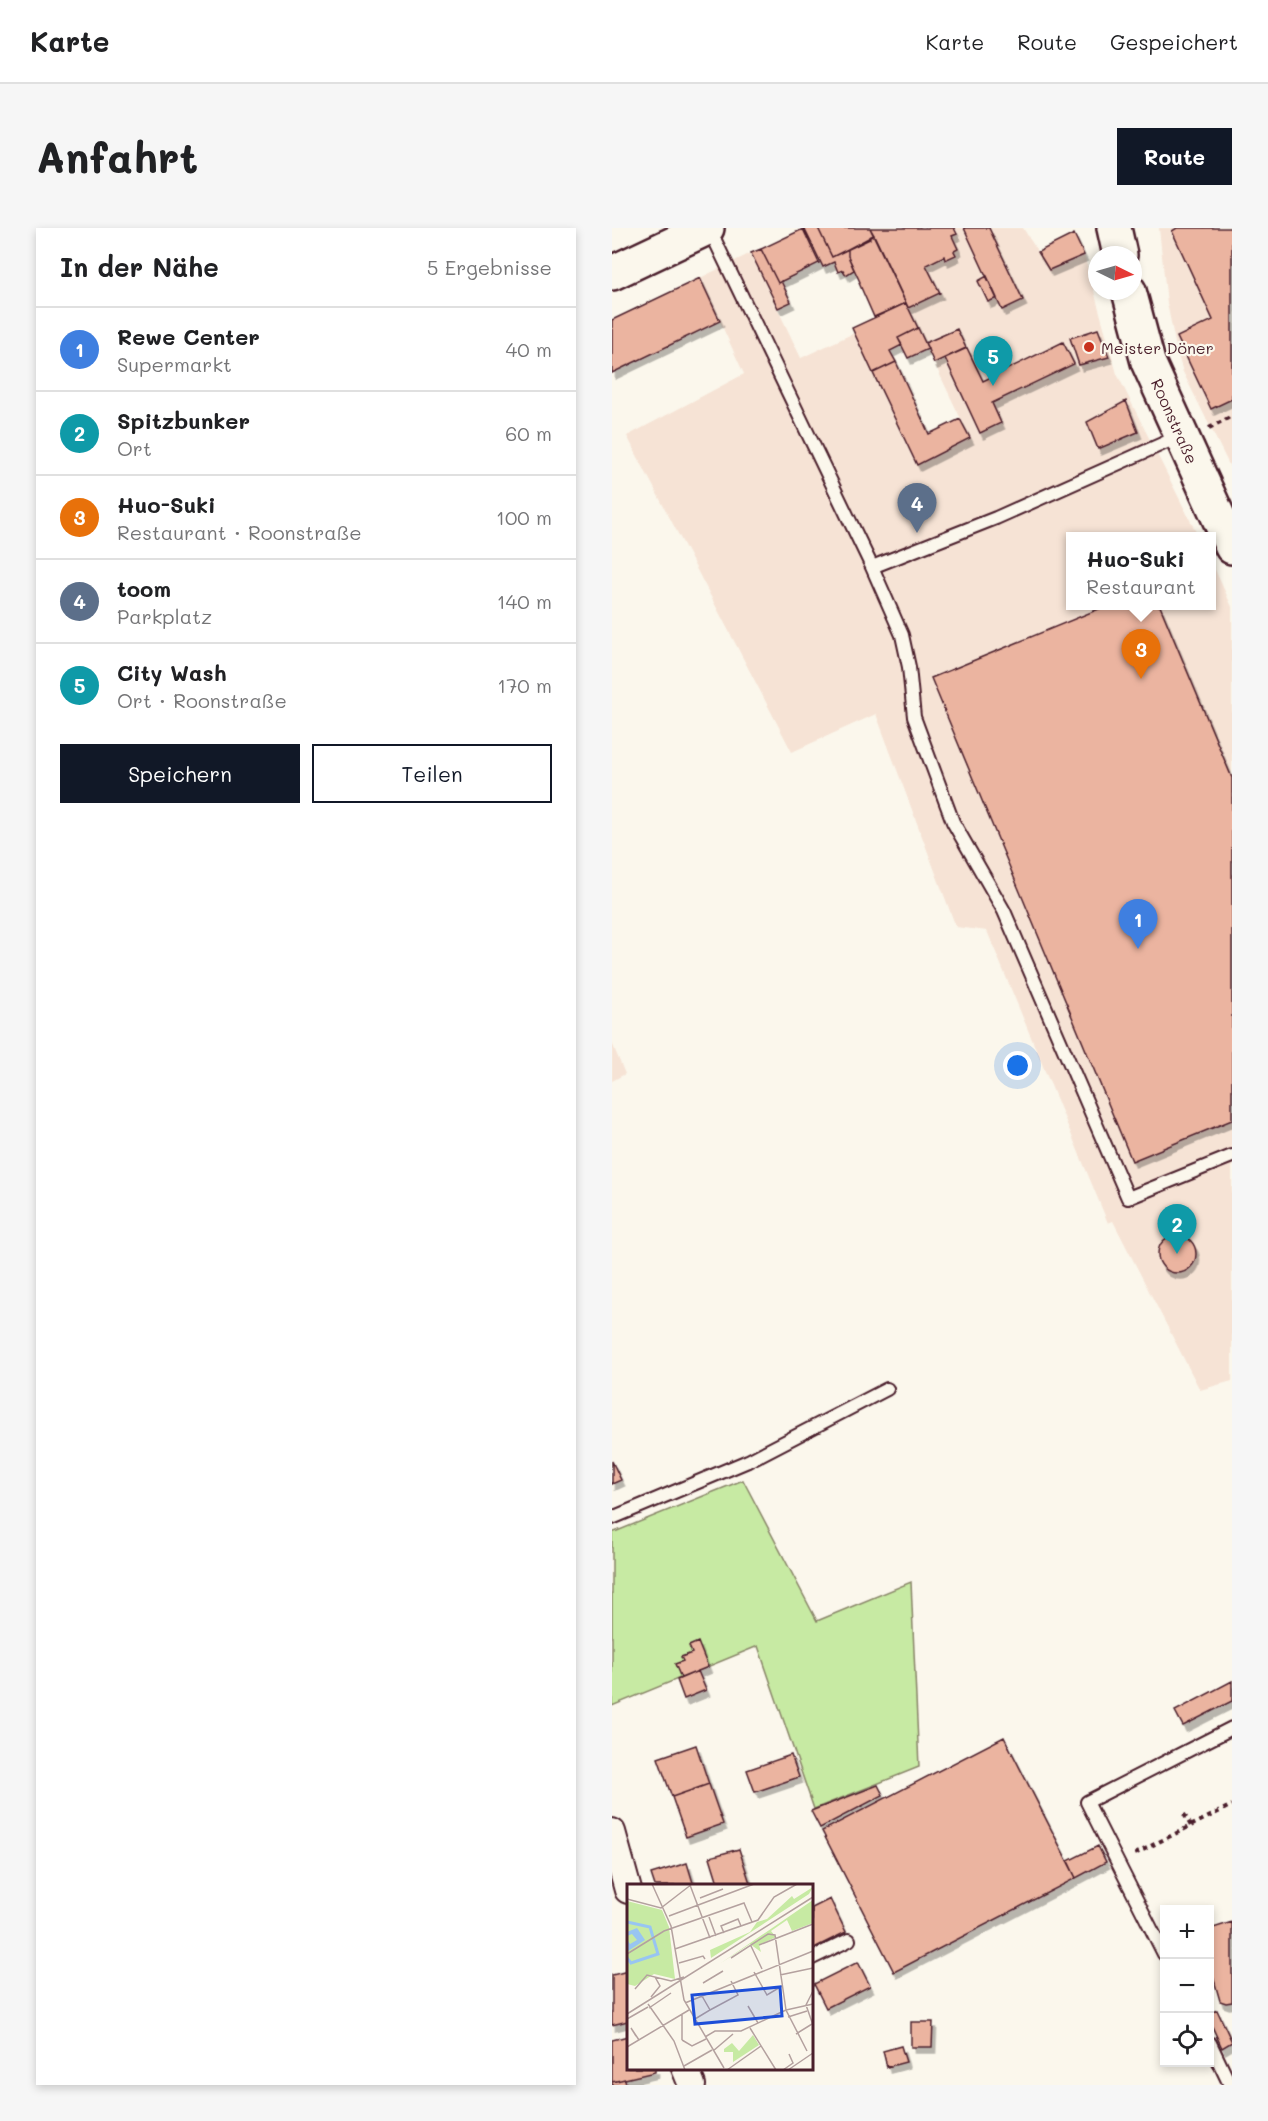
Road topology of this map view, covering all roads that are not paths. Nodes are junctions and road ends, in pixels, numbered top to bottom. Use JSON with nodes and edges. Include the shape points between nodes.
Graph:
{"nodes":[{"id":1,"x":708,"y":228,"type":"edge"},
{"id":2,"x":612,"y":273,"type":"edge"},
{"id":3,"x":1131,"y":300,"type":"edge"},
{"id":4,"x":1195,"y":432,"type":"junction"},
{"id":5,"x":1232,"y":547,"type":"edge"},
{"id":6,"x":872,"y":567,"type":"junction"},
{"id":7,"x":1232,"y":1156,"type":"edge"},
{"id":8,"x":887,"y":1389,"type":"dead end"},
{"id":9,"x":612,"y":1518,"type":"edge"},
{"id":10,"x":1232,"y":1728,"type":"edge"},
{"id":11,"x":612,"y":1832,"type":"edge"},
{"id":12,"x":627,"y":1886,"type":"edge"},
{"id":13,"x":849,"y":1940,"type":"dead end"},
{"id":14,"x":1160,"y":1946,"type":"edge"},
{"id":15,"x":813,"y":1958,"type":"edge"},
{"id":16,"x":1214,"y":2053,"type":"edge"},
{"id":17,"x":686,"y":2070,"type":"edge"},
{"id":18,"x":692,"y":2085,"type":"edge"},
{"id":19,"x":1230,"y":2085,"type":"edge"}],
"edges":[{"from":1,"to":2,"type":"street"},
{"from":1,"to":6,"type":"lane"},
{"from":3,"to":4,"type":"street","name":"Roonstraße","via":[[1148,362]]},
{"from":4,"to":5,"type":"street","name":"Roonstraße"},
{"from":4,"to":6,"type":"lane"},
{"from":6,"to":7,"type":"lane","via":[[902,635],[914,717],[953,822],[1004,912],[1128,1198]]},
{"from":8,"to":9,"type":"lane","via":[[748,1461]]},
{"from":10,"to":14,"type":"lane","via":[[1087,1802]]},
{"from":11,"to":12,"type":"street"},
{"from":13,"to":15,"type":"lane"},
{"from":16,"to":19,"type":"lane"},
{"from":17,"to":18,"type":"street"}]}
